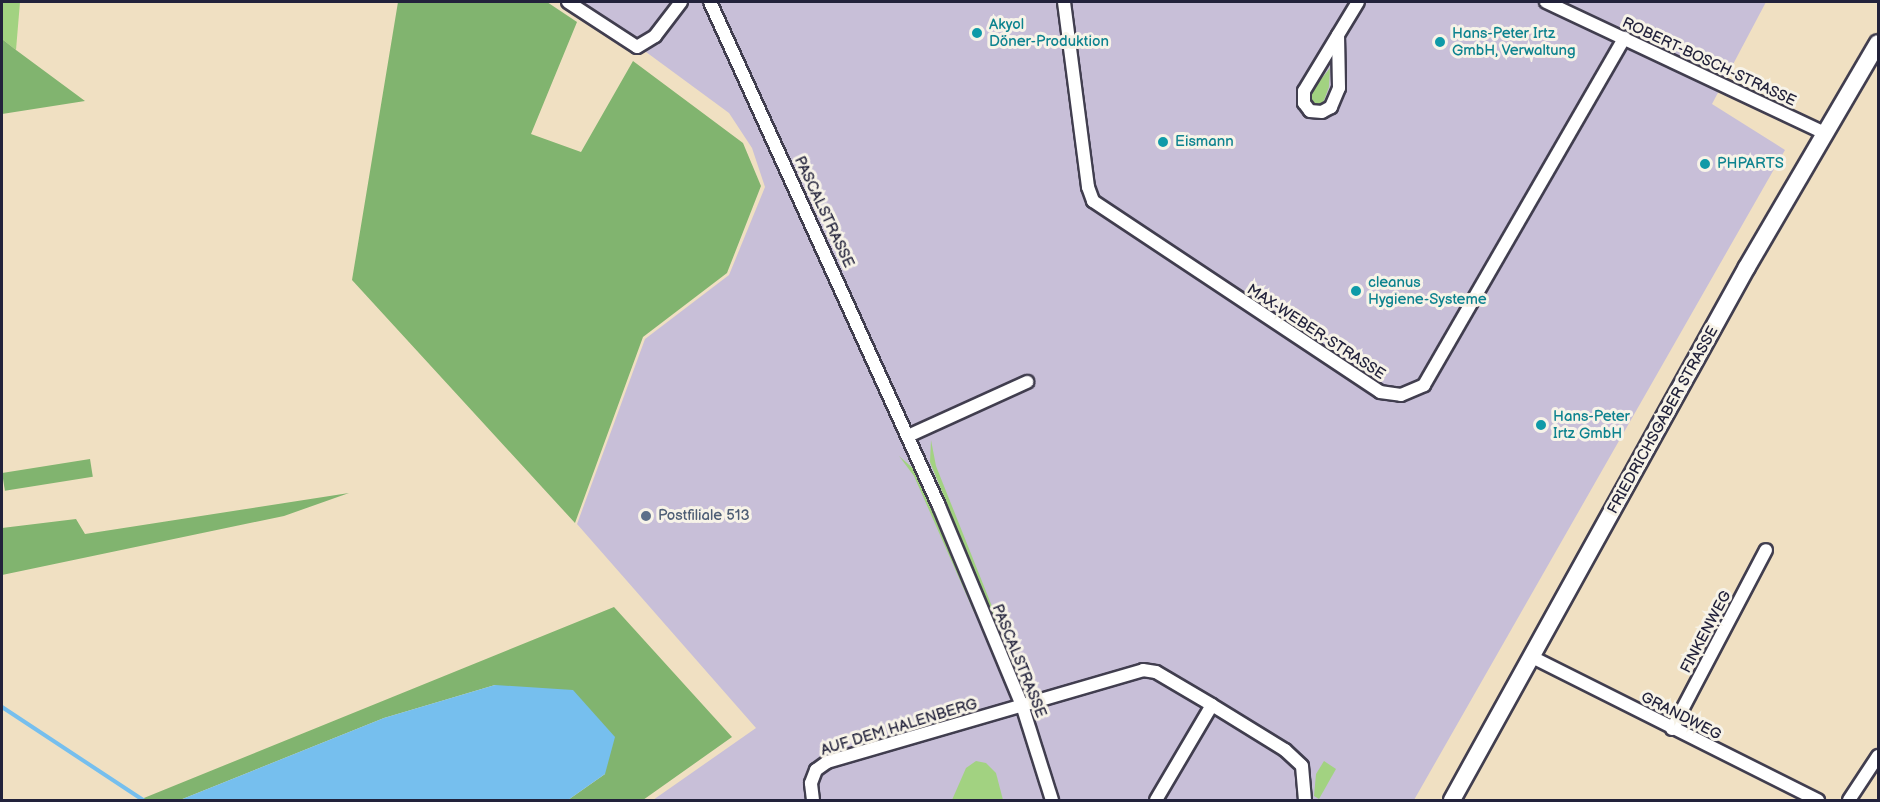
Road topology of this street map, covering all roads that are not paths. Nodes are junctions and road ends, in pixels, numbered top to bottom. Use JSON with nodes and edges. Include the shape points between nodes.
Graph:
{"nodes":[{"id":1,"x":568,"y":2,"type":"edge"},
{"id":2,"x":681,"y":2,"type":"edge"},
{"id":3,"x":696,"y":2,"type":"edge"},
{"id":4,"x":710,"y":2,"type":"edge"},
{"id":5,"x":1064,"y":2,"type":"edge"},
{"id":6,"x":1358,"y":2,"type":"edge"},
{"id":7,"x":1546,"y":2,"type":"edge"},
{"id":8,"x":1338,"y":35,"type":"junction"},
{"id":9,"x":1624,"y":38,"type":"junction"},
{"id":10,"x":1878,"y":43,"type":"edge"},
{"id":11,"x":1826,"y":134,"type":"junction"},
{"id":12,"x":1027,"y":382,"type":"dead end"},
{"id":13,"x":908,"y":436,"type":"junction"},
{"id":14,"x":1766,"y":550,"type":"dead end"},
{"id":15,"x":1532,"y":657,"type":"junction"},
{"id":16,"x":1022,"y":705,"type":"junction"},
{"id":17,"x":1212,"y":705,"type":"junction"},
{"id":18,"x":1672,"y":729,"type":"junction"},
{"id":19,"x":1878,"y":756,"type":"edge"},
{"id":20,"x":813,"y":801,"type":"edge"},
{"id":21,"x":1052,"y":801,"type":"edge"},
{"id":22,"x":1156,"y":801,"type":"edge"},
{"id":23,"x":1305,"y":801,"type":"edge"},
{"id":24,"x":1452,"y":801,"type":"edge"},
{"id":25,"x":1818,"y":801,"type":"edge"},
{"id":26,"x":1849,"y":801,"type":"edge"}],
"edges":[{"from":1,"to":2,"type":"street","via":[[632,46],[650,41]]},
{"from":3,"to":4,"type":"street","name":"PASCALSTRASSE"},
{"from":4,"to":13,"type":"street","name":"PASCALSTRASSE"},
{"from":5,"to":9,"type":"street","name":"MAX-WEBER-STRASSE","via":[[1093,201],[1380,392],[1401,395],[1424,385]]},
{"from":6,"to":8,"type":"street"},
{"from":7,"to":9,"type":"street","name":"ROBERT-BOSCH-STRASSE"},
{"from":8,"to":8,"type":"street","via":[[1304,91],[1304,103],[1310,111],[1322,112],[1330,107],[1339,88]]},
{"from":9,"to":11,"type":"street","name":"ROBERT-BOSCH-STRASSE"},
{"from":10,"to":11,"type":"main road","name":"FRIEDRICHSGABER STRASSE"},
{"from":11,"to":15,"type":"main road","name":"FRIEDRICHSGABER STRASSE","via":[[1758,248]]},
{"from":12,"to":13,"type":"street"},
{"from":13,"to":16,"type":"street","name":"PASCALSTRASSE"},
{"from":14,"to":18,"type":"street","name":"FINKENWEG"},
{"from":15,"to":18,"type":"street","name":"GRANDWEG"},
{"from":15,"to":24,"type":"main road","name":"FRIEDRICHSGABER STRASSE"},
{"from":16,"to":17,"type":"street","name":"AUF DEM HALENBERG","via":[[1143,670],[1156,672]]},
{"from":16,"to":20,"type":"street","name":"AUF DEM HALENBERG","via":[[827,762],[816,770],[811,783]]},
{"from":16,"to":21,"type":"street","name":"PASCALSTRASSE"},
{"from":17,"to":22,"type":"street"},
{"from":17,"to":23,"type":"street","via":[[1285,750],[1302,766]]},
{"from":18,"to":25,"type":"street","name":"GRANDWEG"},
{"from":19,"to":26,"type":"street"}]}
